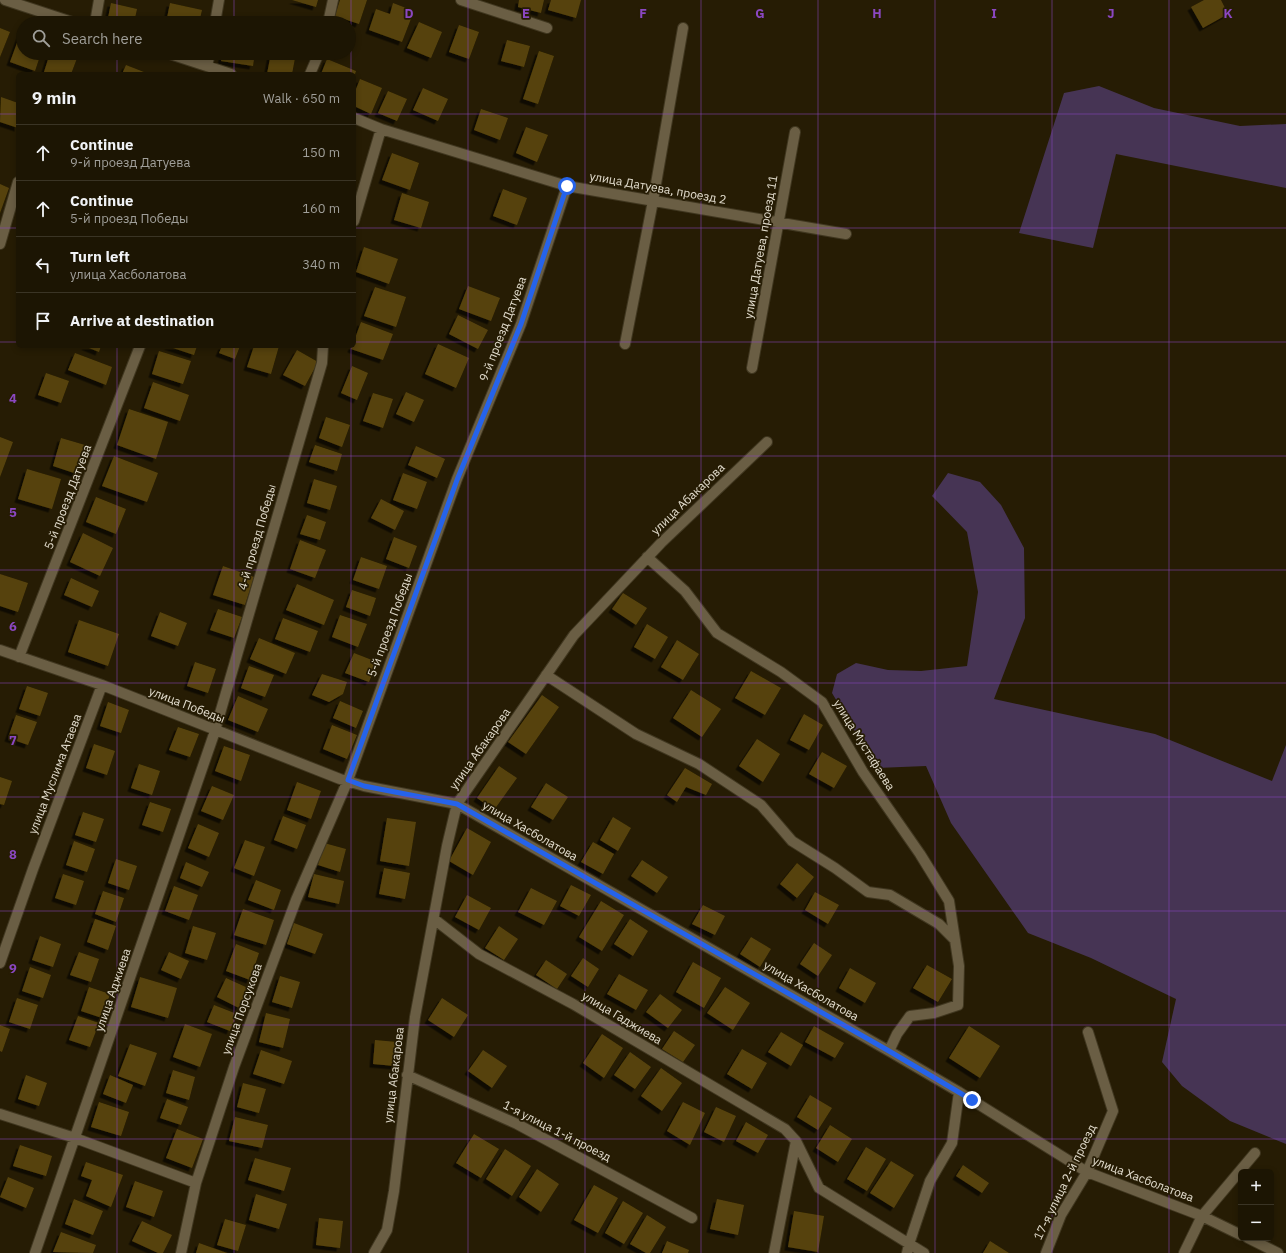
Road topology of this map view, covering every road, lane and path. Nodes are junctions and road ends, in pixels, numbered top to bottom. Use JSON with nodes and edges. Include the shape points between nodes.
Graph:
{"nodes":[{"id":1,"x":5,"y":0,"type":"edge"},
{"id":2,"x":99,"y":0,"type":"edge"},
{"id":3,"x":219,"y":0,"type":"edge"},
{"id":4,"x":333,"y":0,"type":"edge"},
{"id":5,"x":461,"y":0,"type":"edge"},
{"id":6,"x":54,"y":16,"type":"edge"},
{"id":7,"x":96,"y":16,"type":"edge"},
{"id":8,"x":216,"y":16,"type":"edge"},
{"id":9,"x":330,"y":16,"type":"edge"},
{"id":10,"x":547,"y":28,"type":"dead end"},
{"id":11,"x":683,"y":28,"type":"dead end"},
{"id":12,"x":189,"y":60,"type":"edge"},
{"id":13,"x":208,"y":60,"type":"edge"},
{"id":14,"x":316,"y":60,"type":"edge"},
{"id":15,"x":207,"y":66,"type":"junction"},
{"id":16,"x":222,"y":72,"type":"edge"},
{"id":17,"x":311,"y":72,"type":"edge"},
{"id":18,"x":356,"y":119,"type":"edge"},
{"id":19,"x":381,"y":128,"type":"junction"},
{"id":20,"x":795,"y":132,"type":"dead end"},
{"id":21,"x":567,"y":186,"type":"junction"},
{"id":22,"x":16,"y":189,"type":"edge"},
{"id":23,"x":653,"y":201,"type":"junction"},
{"id":24,"x":356,"y":215,"type":"edge"},
{"id":25,"x":778,"y":222,"type":"junction"},
{"id":26,"x":846,"y":234,"type":"dead end"},
{"id":27,"x":0,"y":244,"type":"edge"},
{"id":28,"x":625,"y":344,"type":"dead end"},
{"id":29,"x":139,"y":348,"type":"edge"},
{"id":30,"x":323,"y":348,"type":"edge"},
{"id":31,"x":752,"y":368,"type":"dead end"},
{"id":32,"x":767,"y":442,"type":"dead end"},
{"id":33,"x":457,"y":480,"type":"joint"},
{"id":34,"x":647,"y":557,"type":"junction"},
{"id":35,"x":0,"y":650,"type":"edge"},
{"id":36,"x":19,"y":657,"type":"junction"},
{"id":37,"x":546,"y":674,"type":"junction"},
{"id":38,"x":102,"y":685,"type":"junction"},
{"id":39,"x":214,"y":732,"type":"junction"},
{"id":40,"x":348,"y":780,"type":"junction"},
{"id":41,"x":364,"y":786,"type":"joint"},
{"id":42,"x":457,"y":804,"type":"junction"},
{"id":43,"x":434,"y":919,"type":"junction"},
{"id":44,"x":955,"y":940,"type":"junction"},
{"id":45,"x":0,"y":963,"type":"edge"},
{"id":46,"x":1088,"y":1032,"type":"dead end"},
{"id":47,"x":889,"y":1051,"type":"junction"},
{"id":48,"x":407,"y":1075,"type":"junction"},
{"id":49,"x":959,"y":1092,"type":"junction"},
{"id":50,"x":0,"y":1114,"type":"edge"},
{"id":51,"x":75,"y":1138,"type":"junction"},
{"id":52,"x":796,"y":1141,"type":"junction"},
{"id":53,"x":1255,"y":1153,"type":"dead end"},
{"id":54,"x":1087,"y":1172,"type":"junction"},
{"id":55,"x":196,"y":1183,"type":"junction"},
{"id":56,"x":1202,"y":1216,"type":"junction"},
{"id":57,"x":692,"y":1218,"type":"dead end"},
{"id":58,"x":1238,"y":1234,"type":"edge"},
{"id":59,"x":1254,"y":1241,"type":"edge"},
{"id":60,"x":908,"y":1248,"type":"edge"},
{"id":61,"x":378,"y":1251,"type":"edge"},
{"id":62,"x":35,"y":1253,"type":"edge"},
{"id":63,"x":181,"y":1253,"type":"edge"},
{"id":64,"x":774,"y":1253,"type":"edge"},
{"id":65,"x":924,"y":1253,"type":"edge"},
{"id":66,"x":1046,"y":1253,"type":"edge"},
{"id":67,"x":1184,"y":1253,"type":"edge"},
{"id":68,"x":1278,"y":1253,"type":"edge"}],
"edges":[{"from":1,"to":6,"type":"street"},
{"from":2,"to":7,"type":"street"},
{"from":3,"to":8,"type":"street"},
{"from":4,"to":9,"type":"street"},
{"from":5,"to":10,"type":"street"},
{"from":11,"to":23,"type":"street"},
{"from":12,"to":15,"type":"street"},
{"from":13,"to":15,"type":"street"},
{"from":14,"to":17,"type":"street"},
{"from":15,"to":16,"type":"street"},
{"from":18,"to":19,"type":"street","name":"улица Датуева, проезд 2"},
{"from":19,"to":21,"type":"street","name":"улица Датуева, проезд 2"},
{"from":19,"to":24,"type":"street"},
{"from":20,"to":25,"type":"street","name":"улица Датуева, проезд 11"},
{"from":21,"to":23,"type":"street","name":"улица Датуева, проезд 2"},
{"from":21,"to":33,"type":"street","name":"9-й проезд Датуева","via":[[521,324]]},
{"from":22,"to":27,"type":"street"},
{"from":23,"to":25,"type":"street","name":"улица Датуева, проезд 2"},
{"from":23,"to":28,"type":"street"},
{"from":25,"to":26,"type":"street","name":"улица Датуева, проезд 2"},
{"from":25,"to":31,"type":"street","name":"улица Датуева, проезд 11"},
{"from":29,"to":36,"type":"street","name":"5-й проезд Датуева"},
{"from":30,"to":39,"type":"street","name":"4-й проезд Победы","via":[[322,363]]},
{"from":32,"to":34,"type":"street","name":"улица Абакарова"},
{"from":33,"to":40,"type":"street","name":"5-й проезд Победы"},
{"from":34,"to":37,"type":"street","name":"улица Абакарова","via":[[574,635]]},
{"from":34,"to":44,"type":"street","name":"улица Мустафаева","via":[[685,591],[717,633],[781,672],[822,702],[863,772],[949,901]]},
{"from":35,"to":36,"type":"street","name":"улица Победы"},
{"from":36,"to":38,"type":"street","name":"улица Победы"},
{"from":37,"to":42,"type":"street","name":"улица Абакарова"},
{"from":37,"to":44,"type":"street","via":[[636,734],[705,768],[761,805],[792,841],[868,892],[890,895],[939,924]]},
{"from":38,"to":39,"type":"street","name":"улица Победы"},
{"from":38,"to":45,"type":"street","name":"улица Муслима Атаева"},
{"from":39,"to":40,"type":"street","name":"улица Победы"},
{"from":39,"to":51,"type":"street","name":"улица Аджиева"},
{"from":40,"to":41,"type":"street","name":"улица Победы"},
{"from":40,"to":55,"type":"street","name":"улица Порсукова","via":[[296,900],[234,1067]]},
{"from":41,"to":42,"type":"street","name":"улица Хасболатова"},
{"from":42,"to":43,"type":"street","name":"улица Абакарова"},
{"from":42,"to":47,"type":"street","name":"улица Хасболатова"},
{"from":43,"to":48,"type":"street","name":"улица Абакарова","via":[[414,1017]]},
{"from":43,"to":52,"type":"street","name":"улица Гаджиева","via":[[479,954],[580,1008],[785,1129]]},
{"from":44,"to":47,"type":"street","name":"улица Мустафаева","via":[[959,966],[958,1005],[934,1013],[910,1016]]},
{"from":46,"to":54,"type":"street","name":"17-я улица 2-й проезд","via":[[1113,1111]]},
{"from":47,"to":49,"type":"street","name":"улица Хасболатова"},
{"from":48,"to":57,"type":"street","name":"1-я улица 1-й проезд","via":[[517,1124]]},
{"from":48,"to":61,"type":"street","name":"улица Абакарова","via":[[394,1191],[387,1230]]},
{"from":49,"to":54,"type":"street","name":"улица Хасболатова"},
{"from":49,"to":60,"type":"street","via":[[952,1143],[930,1181]]},
{"from":50,"to":51,"type":"street"},
{"from":51,"to":55,"type":"street"},
{"from":51,"to":62,"type":"street","name":"улица Аджиева"},
{"from":52,"to":60,"type":"street","name":"улица Гаджиева","via":[[819,1188]]},
{"from":52,"to":64,"type":"street"},
{"from":53,"to":56,"type":"street"},
{"from":54,"to":56,"type":"street","name":"улица Хасболатова"},
{"from":54,"to":66,"type":"street","name":"17-я улица 2-й проезд","via":[[1061,1215]]},
{"from":55,"to":63,"type":"street","name":"улица Порсукова"},
{"from":56,"to":58,"type":"street","name":"улица Хасболатова"},
{"from":56,"to":67,"type":"street"},
{"from":59,"to":68,"type":"street"},
{"from":60,"to":65,"type":"street","name":"улица Гаджиева"}]}
